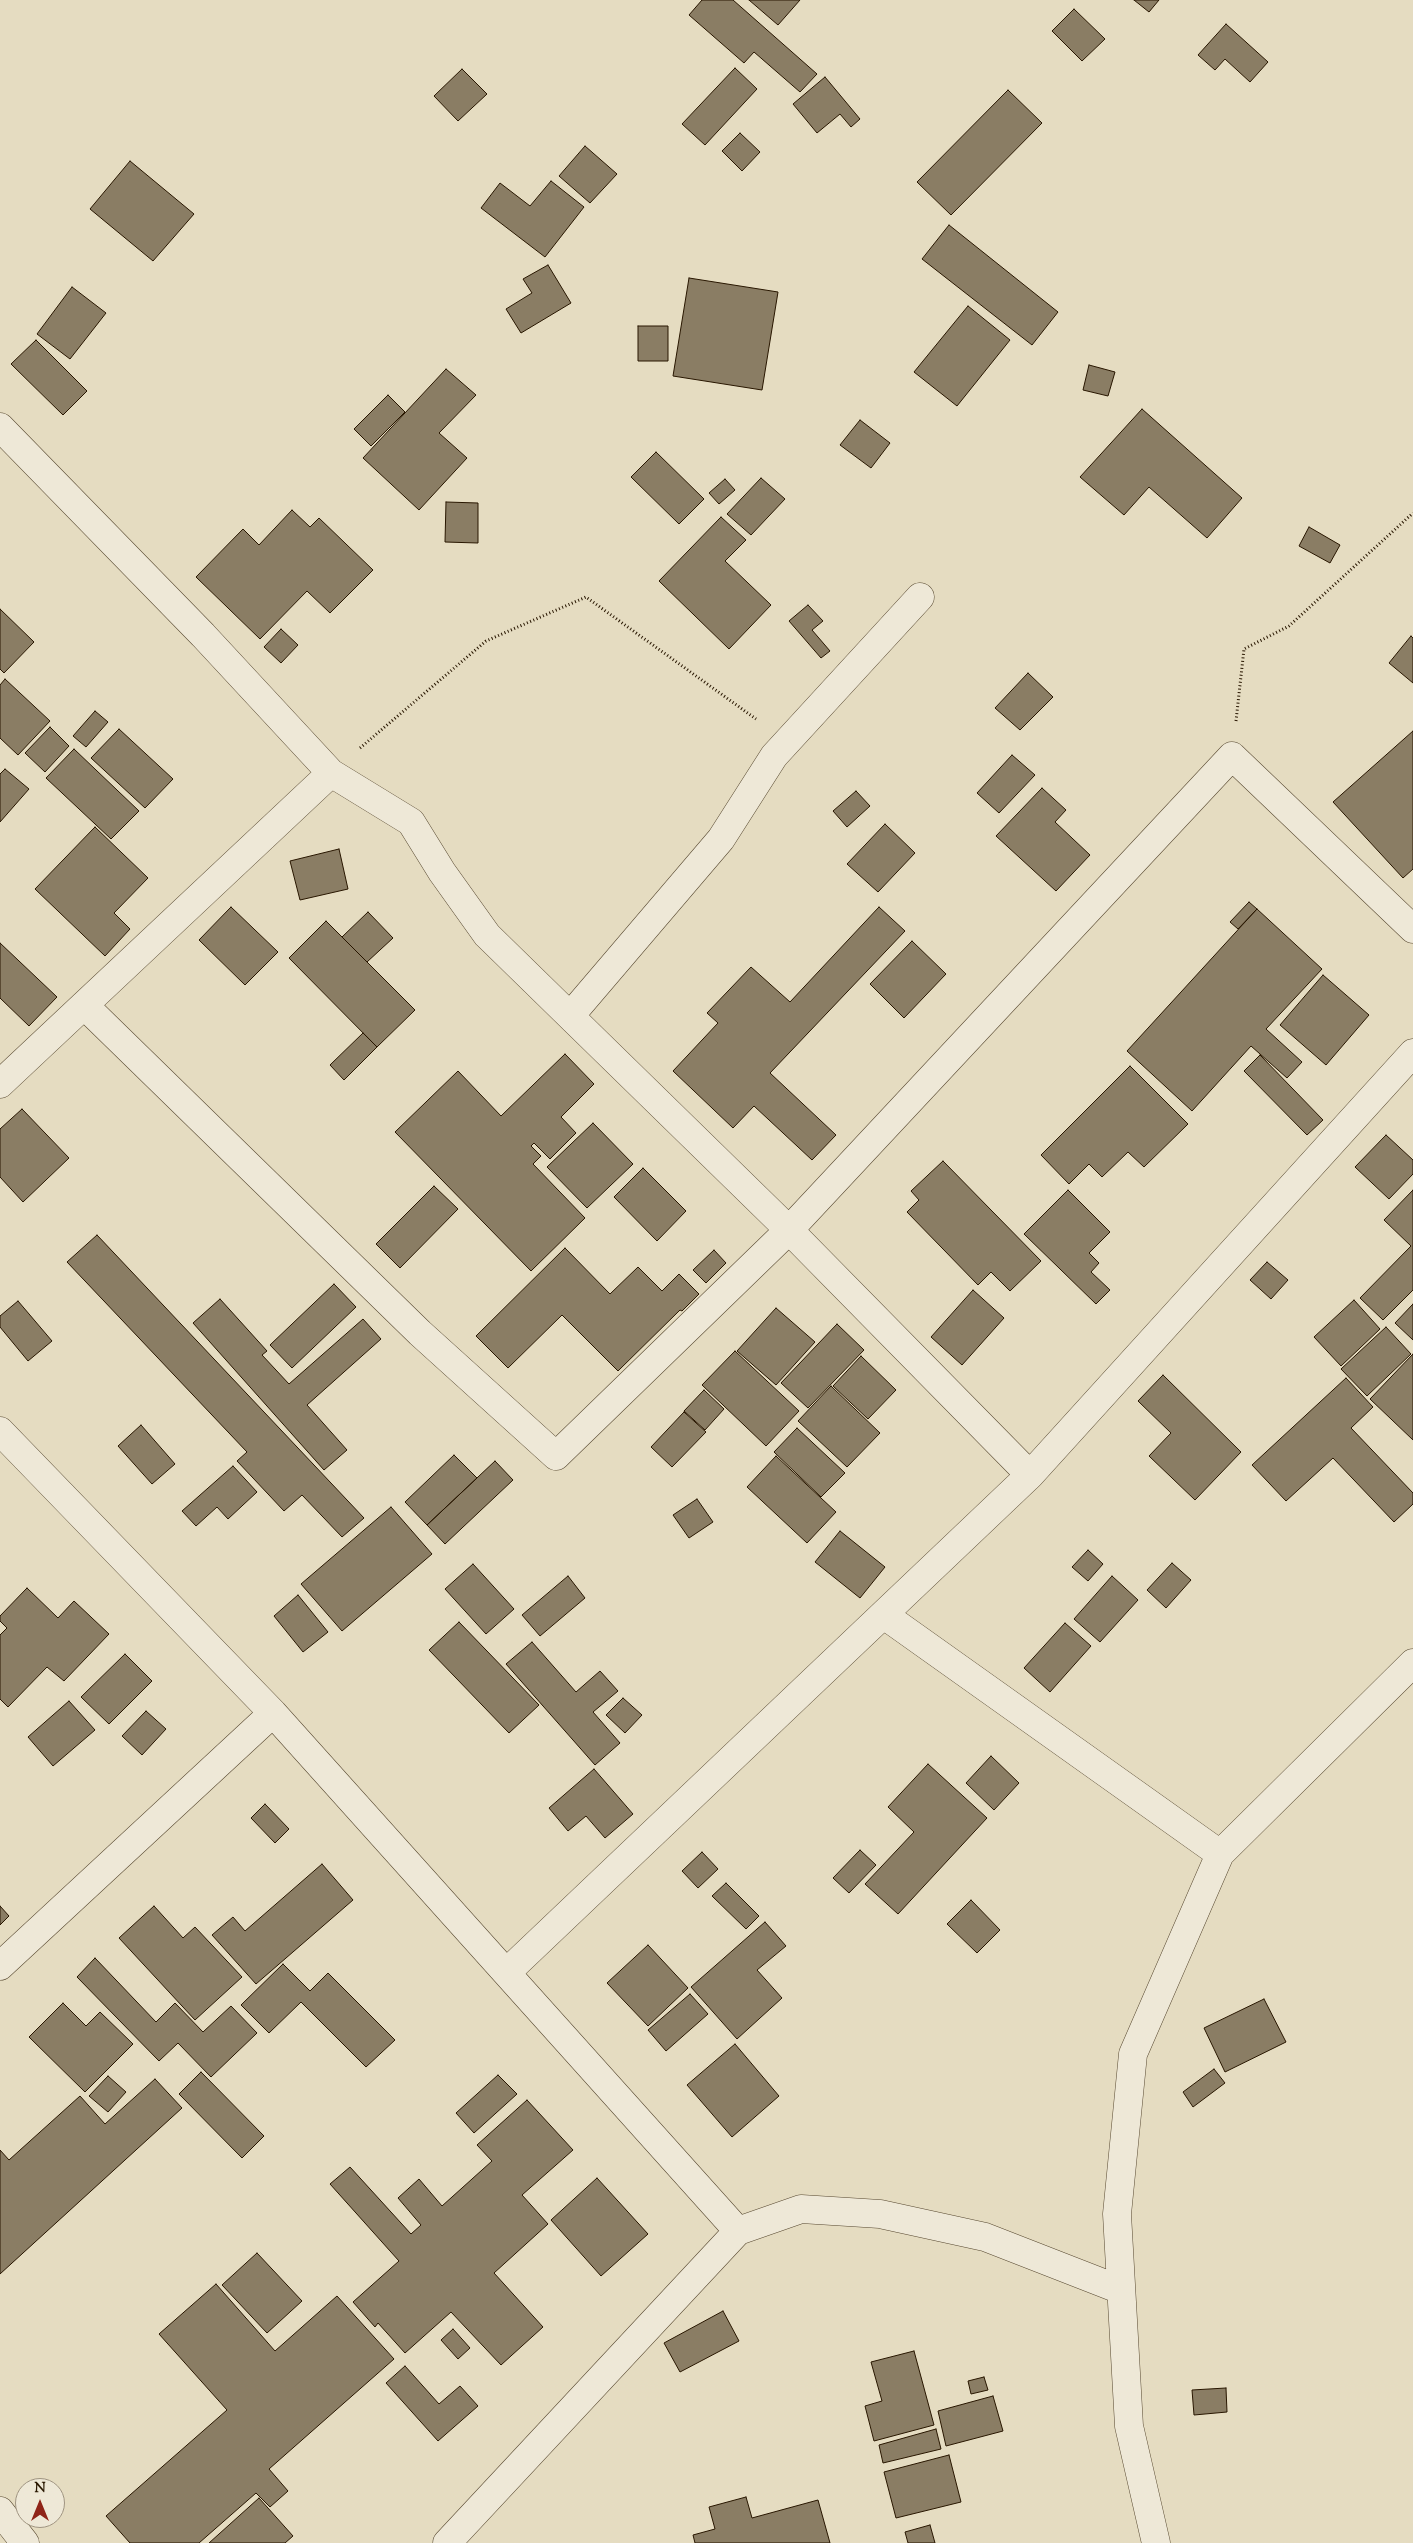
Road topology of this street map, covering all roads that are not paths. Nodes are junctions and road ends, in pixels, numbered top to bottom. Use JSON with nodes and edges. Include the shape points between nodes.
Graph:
{"nodes":[{"id":1,"x":0,"y":427,"type":"edge"},
{"id":2,"x":920,"y":597,"type":"dead end"},
{"id":3,"x":331,"y":773,"type":"junction"},
{"id":4,"x":1413,"y":929,"type":"edge"},
{"id":5,"x":85,"y":1006,"type":"junction"},
{"id":6,"x":570,"y":1016,"type":"junction"},
{"id":7,"x":1413,"y":1053,"type":"edge"},
{"id":8,"x":0,"y":1084,"type":"edge"},
{"id":9,"x":789,"y":1230,"type":"junction"},
{"id":10,"x":0,"y":1431,"type":"edge"},
{"id":11,"x":1030,"y":1475,"type":"junction"},
{"id":12,"x":884,"y":1614,"type":"junction"},
{"id":13,"x":1413,"y":1663,"type":"edge"},
{"id":14,"x":273,"y":1713,"type":"junction"},
{"id":15,"x":1220,"y":1854,"type":"junction"},
{"id":16,"x":0,"y":1966,"type":"edge"},
{"id":17,"x":507,"y":1972,"type":"junction"},
{"id":18,"x":738,"y":2231,"type":"junction"},
{"id":19,"x":1122,"y":2290,"type":"junction"},
{"id":20,"x":0,"y":2511,"type":"edge"},
{"id":21,"x":25,"y":2543,"type":"edge"},
{"id":22,"x":447,"y":2543,"type":"edge"},
{"id":23,"x":1156,"y":2543,"type":"edge"}],
"edges":[{"from":1,"to":3,"type":"street","via":[[203,635]]},
{"from":2,"to":6,"type":"street","via":[[774,756],[720,839]]},
{"from":3,"to":5,"type":"street"},
{"from":3,"to":6,"type":"street","via":[[411,822],[487,935]]},
{"from":4,"to":9,"type":"street","via":[[1232,756]]},
{"from":5,"to":8,"type":"street"},
{"from":5,"to":9,"type":"street","via":[[420,1333],[556,1456]]},
{"from":6,"to":9,"type":"street"},
{"from":7,"to":11,"type":"street"},
{"from":9,"to":11,"type":"street"},
{"from":10,"to":14,"type":"street"},
{"from":11,"to":12,"type":"street"},
{"from":12,"to":15,"type":"street"},
{"from":12,"to":17,"type":"street"},
{"from":13,"to":15,"type":"street"},
{"from":14,"to":16,"type":"street"},
{"from":14,"to":17,"type":"street"},
{"from":15,"to":19,"type":"street","via":[[1133,2054],[1117,2214]]},
{"from":17,"to":18,"type":"street"},
{"from":18,"to":19,"type":"street","via":[[802,2209],[880,2214],[985,2236]]},
{"from":18,"to":22,"type":"street"},
{"from":19,"to":23,"type":"street","via":[[1129,2426]]},
{"from":20,"to":21,"type":"street"}]}
